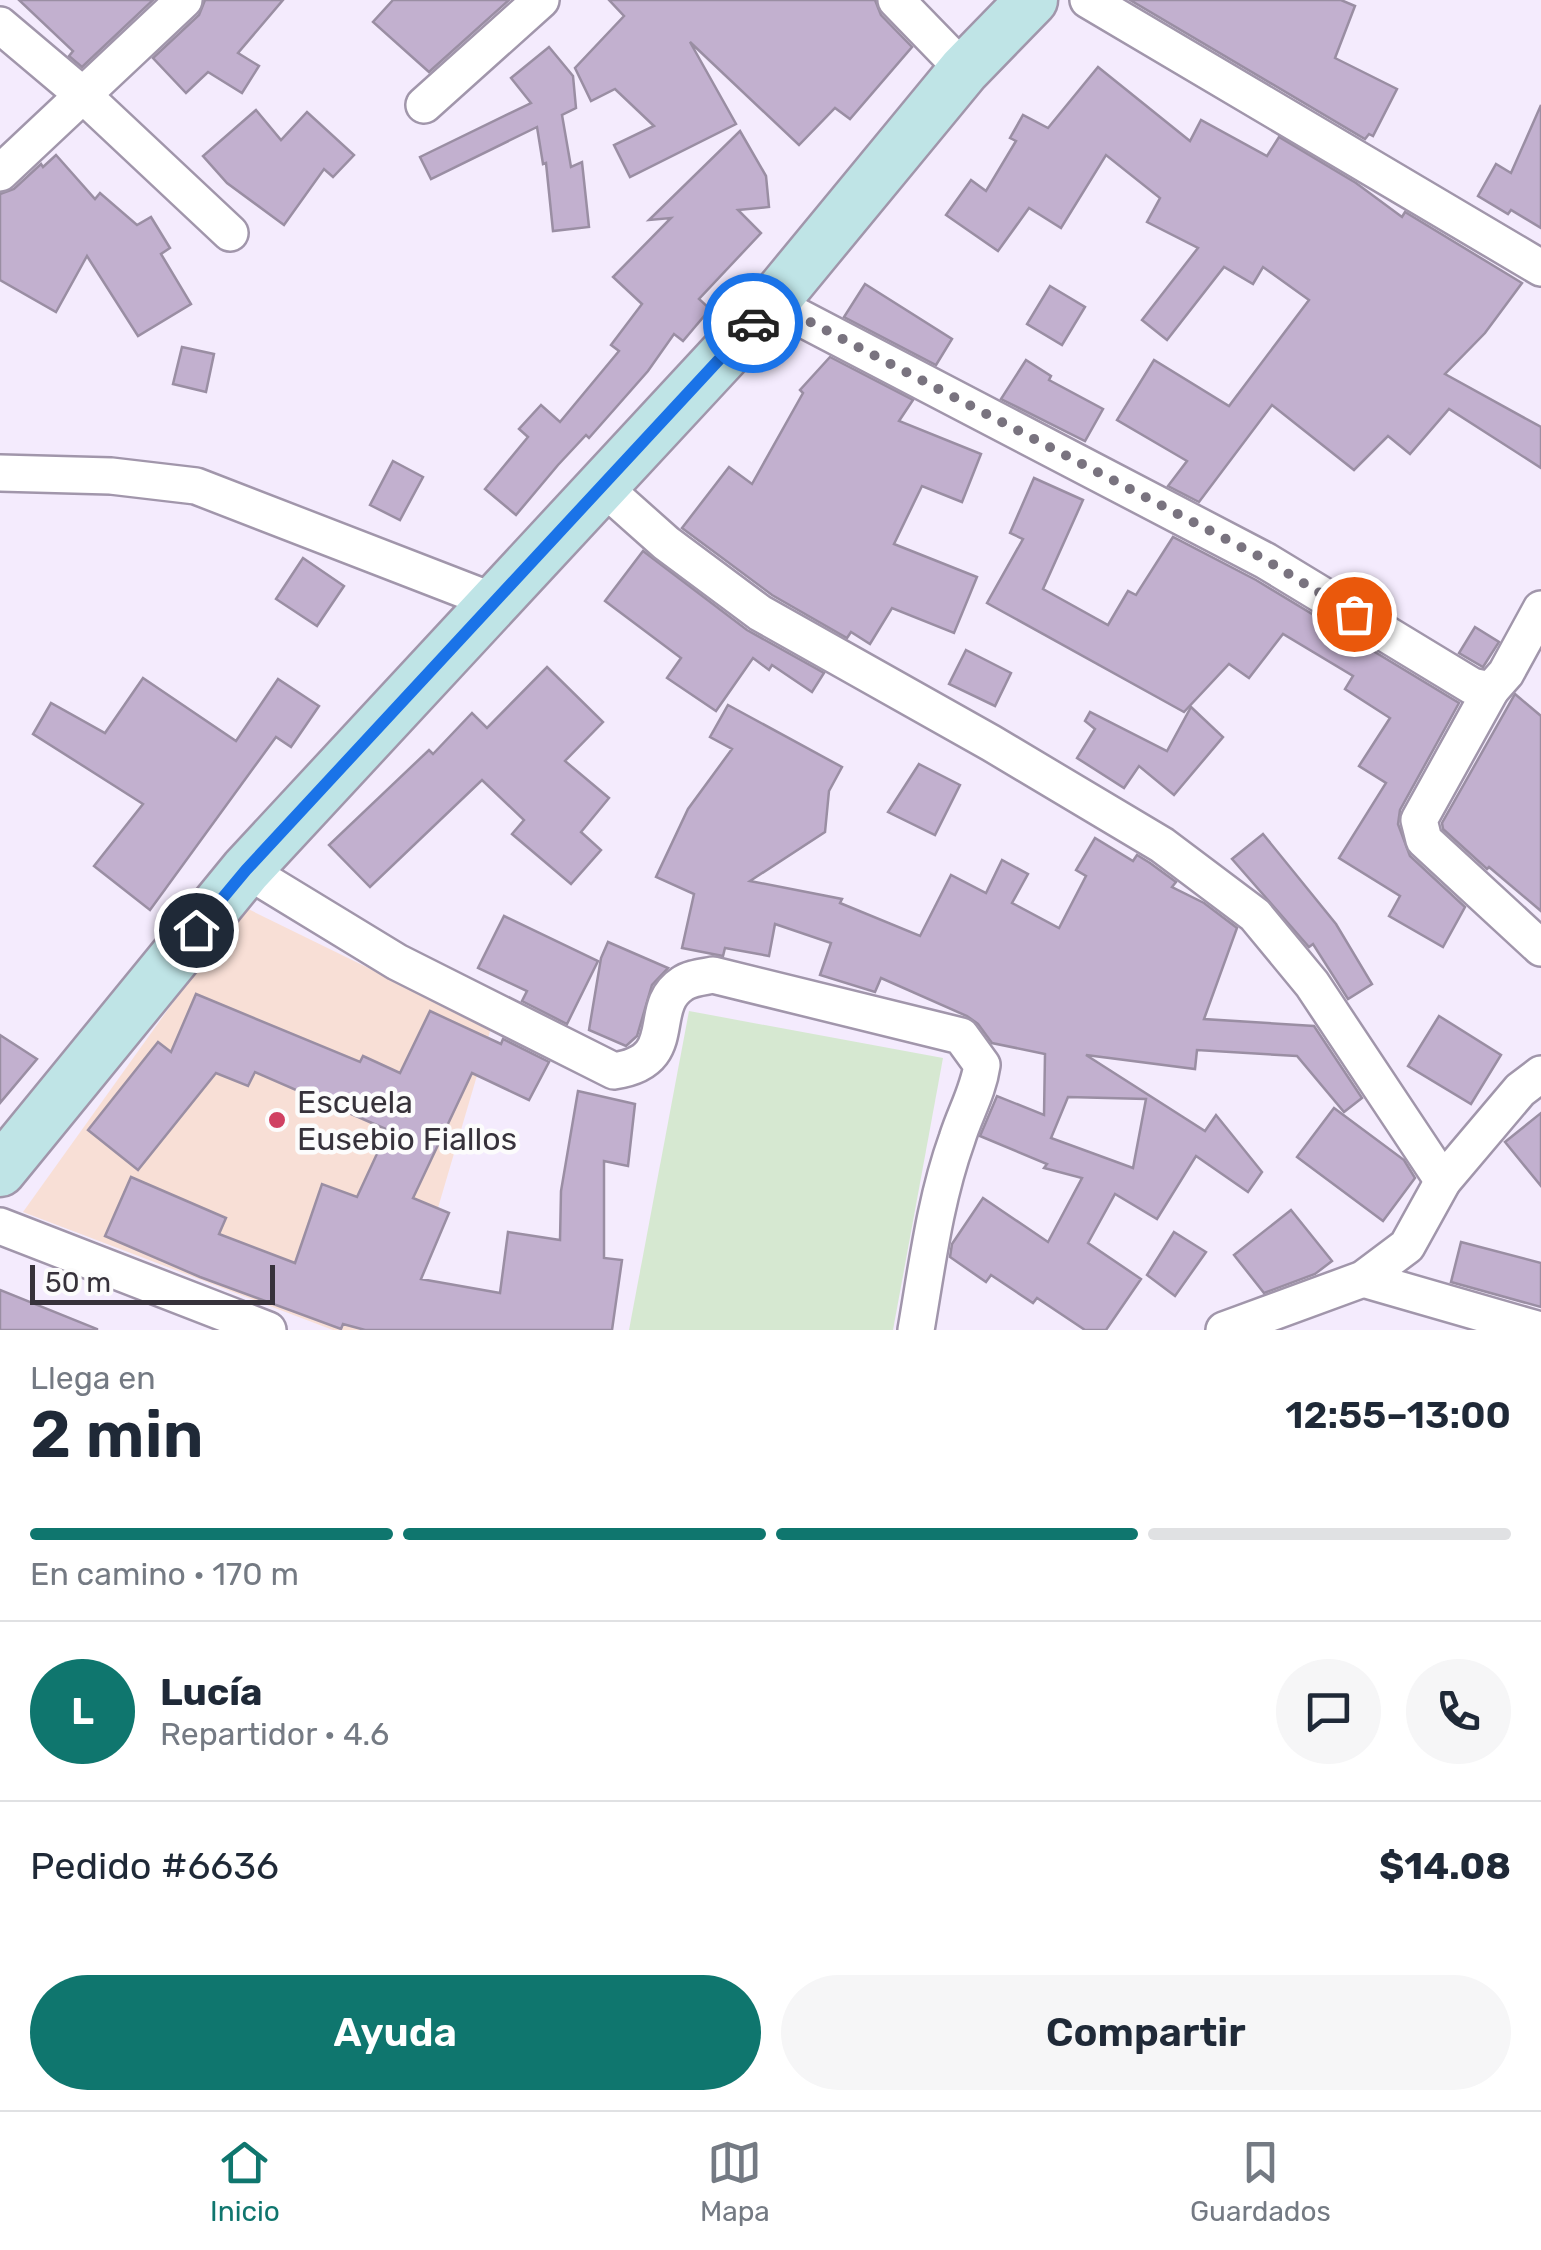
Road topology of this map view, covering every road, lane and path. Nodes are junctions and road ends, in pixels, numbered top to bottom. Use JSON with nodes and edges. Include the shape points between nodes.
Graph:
{"nodes":[{"id":1,"x":184,"y":0,"type":"edge"},
{"id":2,"x":540,"y":0,"type":"edge"},
{"id":3,"x":896,"y":0,"type":"edge"},
{"id":4,"x":1032,"y":0,"type":"edge"},
{"id":5,"x":1088,"y":0,"type":"edge"},
{"id":6,"x":0,"y":25,"type":"edge"},
{"id":7,"x":964,"y":70,"type":"junction"},
{"id":8,"x":84,"y":96,"type":"junction"},
{"id":9,"x":424,"y":105,"type":"dead end"},
{"id":10,"x":0,"y":173,"type":"edge"},
{"id":11,"x":230,"y":233,"type":"dead end"},
{"id":12,"x":1541,"y":267,"type":"edge"},
{"id":13,"x":772,"y":302,"type":"junction"},
{"id":14,"x":0,"y":473,"type":"edge"},
{"id":15,"x":602,"y":486,"type":"junction"},
{"id":16,"x":493,"y":601,"type":"junction"},
{"id":17,"x":1541,"y":609,"type":"edge"},
{"id":18,"x":1491,"y":690,"type":"junction"},
{"id":19,"x":246,"y":870,"type":"junction"},
{"id":20,"x":1541,"y":948,"type":"edge"},
{"id":21,"x":1541,"y":1074,"type":"edge"},
{"id":22,"x":0,"y":1170,"type":"edge"},
{"id":23,"x":1443,"y":1181,"type":"junction"},
{"id":24,"x":0,"y":1226,"type":"edge"},
{"id":25,"x":1363,"y":1279,"type":"junction"},
{"id":26,"x":268,"y":1330,"type":"edge"},
{"id":27,"x":916,"y":1330,"type":"edge"},
{"id":28,"x":1224,"y":1330,"type":"edge"},
{"id":29,"x":1540,"y":1330,"type":"edge"}],
"edges":[{"from":1,"to":8,"type":"street"},
{"from":2,"to":9,"type":"street"},
{"from":3,"to":7,"type":"street"},
{"from":4,"to":7,"type":"main road"},
{"from":5,"to":12,"type":"street"},
{"from":6,"to":8,"type":"street"},
{"from":7,"to":13,"type":"main road"},
{"from":8,"to":10,"type":"street"},
{"from":8,"to":11,"type":"street"},
{"from":13,"to":15,"type":"main road"},
{"from":13,"to":18,"type":"street","via":[[1266,560],[1472,686]]},
{"from":14,"to":16,"type":"street","via":[[196,486]]},
{"from":15,"to":16,"type":"main road"},
{"from":15,"to":23,"type":"street","via":[[760,613],[1162,845],[1255,914],[1312,984]]},
{"from":16,"to":19,"type":"main road"},
{"from":17,"to":18,"type":"street"},
{"from":18,"to":20,"type":"street","via":[[1419,820],[1424,840]]},
{"from":19,"to":22,"type":"main road"},
{"from":19,"to":27,"type":"street","via":[[397,962],[614,1071],[636,1068],[654,1051],[671,993],[685,981],[713,975],[962,1036],[982,1065],[981,1075],[936,1216]]},
{"from":21,"to":23,"type":"street"},
{"from":23,"to":25,"type":"street","via":[[1406,1246]]},
{"from":24,"to":26,"type":"street"},
{"from":25,"to":28,"type":"street"},
{"from":25,"to":29,"type":"street"}]}
